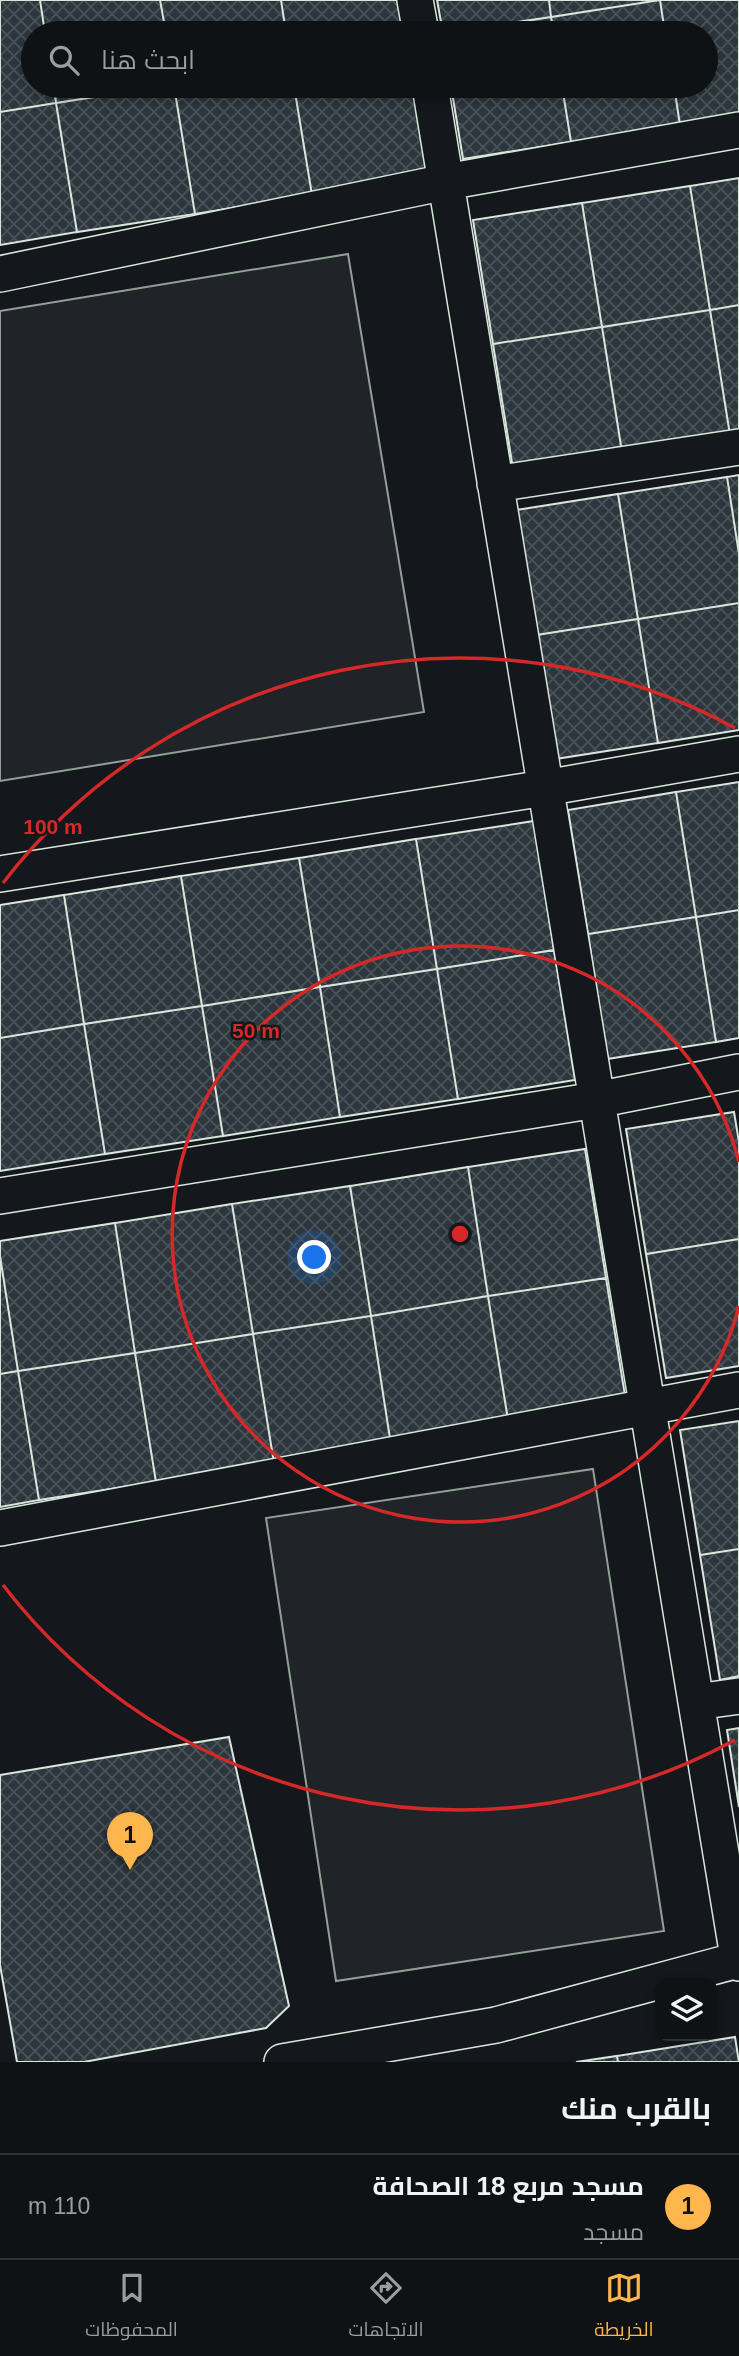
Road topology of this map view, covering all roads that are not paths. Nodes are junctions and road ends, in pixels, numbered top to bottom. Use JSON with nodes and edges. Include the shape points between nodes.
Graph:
{"nodes":[{"id":1,"x":415,"y":0,"type":"edge"},
{"id":2,"x":419,"y":21,"type":"edge"},
{"id":3,"x":432,"y":98,"type":"edge"},
{"id":4,"x":739,"y":130,"type":"edge"},
{"id":5,"x":446,"y":182,"type":"junction"},
{"id":6,"x":0,"y":274,"type":"edge"},
{"id":7,"x":739,"y":447,"type":"edge"},
{"id":8,"x":495,"y":484,"type":"junction"},
{"id":9,"x":739,"y":754,"type":"edge"},
{"id":10,"x":545,"y":788,"type":"junction"},
{"id":11,"x":0,"y":874,"type":"edge"},
{"id":12,"x":739,"y":1072,"type":"edge"},
{"id":13,"x":596,"y":1100,"type":"junction"},
{"id":14,"x":0,"y":1196,"type":"edge"},
{"id":15,"x":739,"y":1390,"type":"edge"},
{"id":16,"x":647,"y":1406,"type":"junction"},
{"id":17,"x":0,"y":1528,"type":"edge"},
{"id":18,"x":739,"y":1696,"type":"edge"},
{"id":19,"x":696,"y":1702,"type":"junction"},
{"id":20,"x":739,"y":1961,"type":"edge"},
{"id":21,"x":282,"y":2062,"type":"edge"}],
"edges":[{"from":1,"to":2,"type":"street"},
{"from":3,"to":5,"type":"street"},
{"from":4,"to":5,"type":"street"},
{"from":5,"to":6,"type":"street"},
{"from":5,"to":8,"type":"street"},
{"from":7,"to":8,"type":"street"},
{"from":8,"to":10,"type":"street"},
{"from":9,"to":10,"type":"street"},
{"from":10,"to":11,"type":"street"},
{"from":10,"to":13,"type":"street"},
{"from":12,"to":13,"type":"street"},
{"from":13,"to":14,"type":"street"},
{"from":13,"to":16,"type":"street"},
{"from":15,"to":16,"type":"street"},
{"from":16,"to":17,"type":"street"},
{"from":16,"to":19,"type":"street"},
{"from":18,"to":19,"type":"street"},
{"from":19,"to":20,"type":"street"},
{"from":20,"to":21,"type":"street","via":[[496,2025]]}]}
